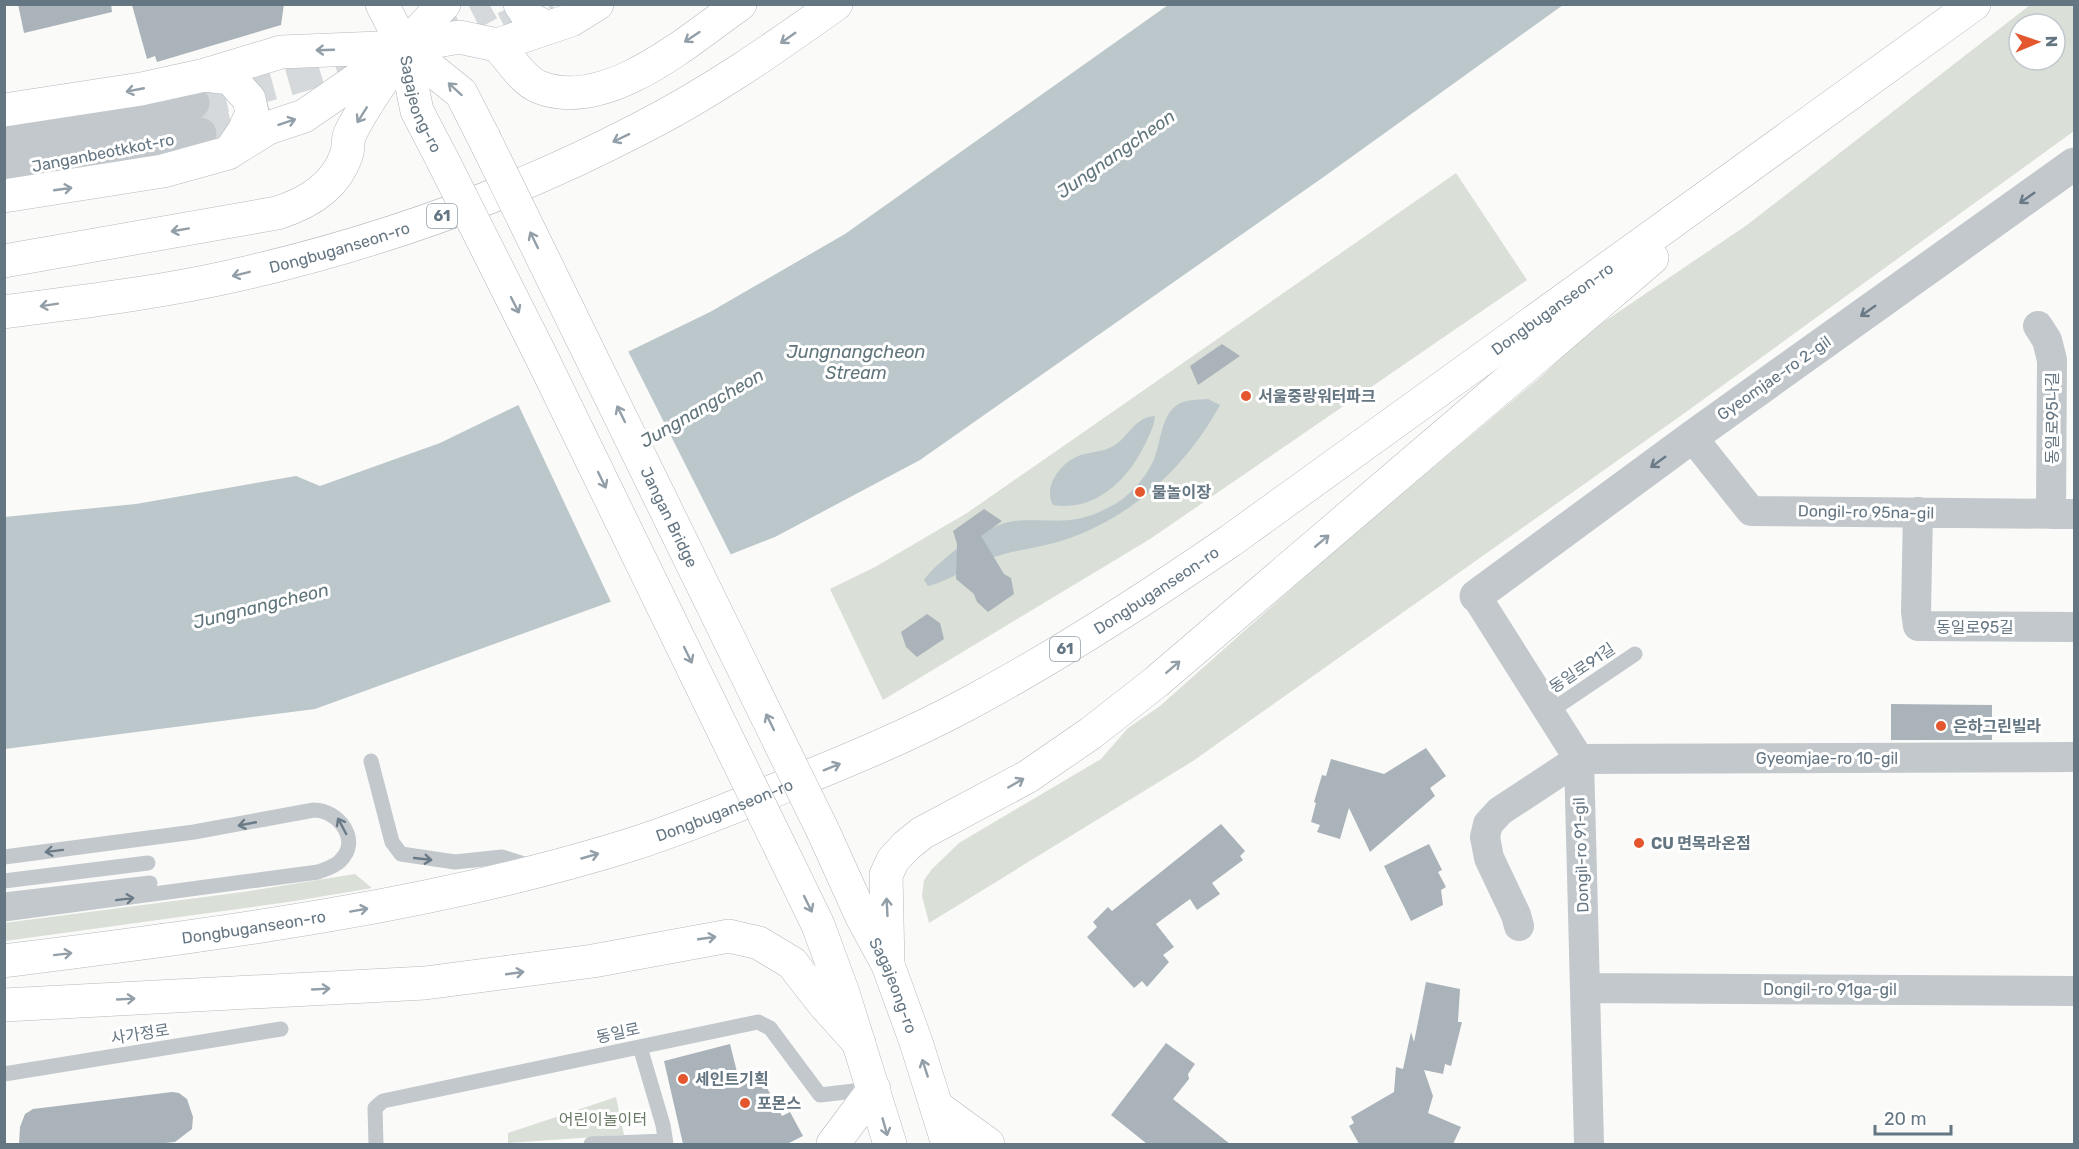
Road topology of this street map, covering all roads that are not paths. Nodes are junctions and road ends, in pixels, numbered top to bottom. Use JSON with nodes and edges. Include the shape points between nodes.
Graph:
{"nodes":[{"id":1,"x":382,"y":4,"type":"edge"},
{"id":2,"x":444,"y":4,"type":"edge"},
{"id":3,"x":520,"y":4,"type":"edge"},
{"id":4,"x":597,"y":4,"type":"edge"},
{"id":5,"x":740,"y":4,"type":"edge"},
{"id":6,"x":837,"y":4,"type":"edge"},
{"id":7,"x":1974,"y":4,"type":"edge"},
{"id":8,"x":546,"y":27,"type":"junction"},
{"id":9,"x":497,"y":45,"type":"junction"},
{"id":10,"x":404,"y":47,"type":"junction"},
{"id":11,"x":199,"y":104,"type":"junction"},
{"id":12,"x":4,"y":110,"type":"edge"},
{"id":13,"x":4,"y":138,"type":"edge"},
{"id":14,"x":484,"y":138,"type":"joint"},
{"id":15,"x":228,"y":153,"type":"junction"},
{"id":16,"x":2074,"y":164,"type":"edge"},
{"id":17,"x":4,"y":170,"type":"edge"},
{"id":18,"x":1724,"y":186,"type":"junction"},
{"id":19,"x":4,"y":196,"type":"edge"},
{"id":20,"x":4,"y":261,"type":"edge"},
{"id":21,"x":4,"y":312,"type":"edge"},
{"id":22,"x":2038,"y":326,"type":"dead end"},
{"id":23,"x":1692,"y":437,"type":"junction"},
{"id":24,"x":1918,"y":512,"type":"junction"},
{"id":25,"x":2063,"y":514,"type":"edge"},
{"id":26,"x":1476,"y":596,"type":"joint"},
{"id":27,"x":2074,"y":627,"type":"edge"},
{"id":28,"x":1635,"y":654,"type":"dead end"},
{"id":29,"x":1549,"y":712,"type":"junction"},
{"id":30,"x":2074,"y":757,"type":"edge"},
{"id":31,"x":1579,"y":759,"type":"junction"},
{"id":32,"x":371,"y":761,"type":"dead end"},
{"id":33,"x":824,"y":831,"type":"joint"},
{"id":34,"x":4,"y":857,"type":"edge"},
{"id":35,"x":148,"y":863,"type":"dead end"},
{"id":36,"x":540,"y":869,"type":"junction"},
{"id":37,"x":4,"y":881,"type":"edge"},
{"id":38,"x":150,"y":883,"type":"dead end"},
{"id":39,"x":79,"y":898,"type":"junction"},
{"id":40,"x":4,"y":900,"type":"edge"},
{"id":41,"x":4,"y":914,"type":"edge"},
{"id":42,"x":1519,"y":926,"type":"dead end"},
{"id":43,"x":4,"y":961,"type":"edge"},
{"id":44,"x":888,"y":965,"type":"junction"},
{"id":45,"x":1585,"y":987,"type":"junction"},
{"id":46,"x":2074,"y":991,"type":"edge"},
{"id":47,"x":4,"y":1005,"type":"edge"},
{"id":48,"x":281,"y":1029,"type":"dead end"},
{"id":49,"x":859,"y":1043,"type":"junction"},
{"id":50,"x":640,"y":1047,"type":"junction"},
{"id":51,"x":4,"y":1074,"type":"edge"},
{"id":52,"x":874,"y":1089,"type":"junction"},
{"id":53,"x":937,"y":1107,"type":"junction"},
{"id":54,"x":665,"y":1143,"type":"edge"},
{"id":55,"x":376,"y":1144,"type":"edge"},
{"id":56,"x":591,"y":1144,"type":"edge"},
{"id":57,"x":833,"y":1144,"type":"edge"},
{"id":58,"x":890,"y":1144,"type":"edge"},
{"id":59,"x":948,"y":1144,"type":"edge"},
{"id":60,"x":988,"y":1144,"type":"edge"},
{"id":61,"x":1589,"y":1144,"type":"edge"}],
"edges":[{"from":1,"to":10,"type":"main road","name":"Sagajeong-ro"},
{"from":2,"to":10,"type":"main road"},
{"from":3,"to":8,"type":"main road","via":[[530,19]]},
{"from":4,"to":8,"type":"main road","via":[[571,20]]},
{"from":5,"to":9,"type":"main road","one_way":true,"via":[[647,67],[599,89],[575,92],[540,87],[527,80]]},
{"from":6,"to":21,"type":"main road","name":"Dongbuganseon-ro","number":"61","one_way":true,"via":[[709,90],[642,128],[452,213],[346,247],[227,277]]},
{"from":7,"to":18,"type":"main road","name":"Dongbuganseon-ro","number":"61"},
{"from":8,"to":9,"type":"main road"},
{"from":9,"to":10,"type":"main road","via":[[459,37]]},
{"from":10,"to":11,"type":"main road","one_way":true,"via":[[281,52]]},
{"from":14,"to":10,"type":"main road","name":"Sagajeong-ro","one_way":true,"via":[[461,93]]},
{"from":15,"to":10,"type":"main road","one_way":true,"via":[[268,128],[304,116]]},
{"from":10,"to":20,"type":"main road","one_way":true,"via":[[348,136],[345,158],[337,172],[306,202],[277,213]]},
{"from":10,"to":49,"type":"main road","name":"Sagajeong-ro","one_way":true,"bridge":true,"via":[[417,111],[818,925]]},
{"from":11,"to":12,"type":"main road","one_way":true,"via":[[84,100]]},
{"from":11,"to":13,"type":"street","name":"Janganbeotkkot-ro"},
{"from":11,"to":15,"type":"main road","via":[[230,78],[249,99],[252,113]]},
{"from":11,"to":17,"type":"street","name":"Janganbeotkkot-ro","via":[[108,154]]},
{"from":33,"to":14,"type":"main road","name":"Jangan Bridge","one_way":true,"bridge":true},
{"from":19,"to":15,"type":"main road","one_way":true,"via":[[152,173]]},
{"from":16,"to":23,"type":"street","name":"Gyeomjae-ro 2-gil","one_way":true},
{"from":36,"to":18,"type":"main road","name":"Dongbuganseon-ro","number":"61","one_way":true,"via":[[702,820],[851,759],[970,703],[1050,657],[1230,541]]},
{"from":44,"to":18,"type":"main road","one_way":true,"via":[[886,875],[906,846],[922,833],[1027,777],[1156,682],[1636,274]]},
{"from":22,"to":25,"type":"street","name":"동일로95나길","via":[[2052,360]]},
{"from":23,"to":24,"type":"street","name":"Dongil-ro 95na-gil","via":[[1751,511]]},
{"from":23,"to":26,"type":"street","name":"Gyeomjae-ro 2-gil","one_way":true},
{"from":24,"to":25,"type":"street","name":"Dongil-ro 95na-gil"},
{"from":24,"to":27,"type":"street","name":"동일로95길","via":[[1918,626]]},
{"from":26,"to":29,"type":"street"},
{"from":28,"to":29,"type":"lane","name":"동일로91길"},
{"from":29,"to":31,"type":"street"},
{"from":30,"to":31,"type":"street","name":"Gyeomjae-ro 10-gil"},
{"from":31,"to":42,"type":"street","via":[[1500,811],[1488,824],[1485,837],[1489,858]]},
{"from":31,"to":45,"type":"street","name":"Dongil-ro 91-gil"},
{"from":32,"to":36,"type":"lane","one_way":true,"via":[[392,842],[401,854],[455,862],[502,857]]},
{"from":33,"to":44,"type":"main road","name":"Sagajeong-ro"},
{"from":39,"to":34,"type":"lane","one_way":true,"via":[[318,872],[335,865],[345,854],[345,828],[332,813],[314,810],[194,832]]},
{"from":35,"to":37,"type":"lane"},
{"from":43,"to":36,"type":"main road","name":"Dongbuganseon-ro","number":"61","one_way":true,"via":[[158,942],[360,910]]},
{"from":38,"to":39,"type":"lane"},
{"from":39,"to":40,"type":"lane"},
{"from":39,"to":41,"type":"lane"},
{"from":53,"to":44,"type":"main road","name":"Sagajeong-ro","one_way":true},
{"from":45,"to":46,"type":"street","name":"Dongil-ro 91ga-gil"},
{"from":45,"to":61,"type":"street","name":"Dongil-ro 91-gil"},
{"from":47,"to":49,"type":"main road","one_way":true,"via":[[425,983],[593,961],[729,936],[759,943],[792,963]]},
{"from":48,"to":51,"type":"lane","name":"사가정로"},
{"from":49,"to":52,"type":"main road"},
{"from":50,"to":52,"type":"lane","name":"동일로","via":[[758,1022],[770,1028],[820,1095]]},
{"from":50,"to":54,"type":"lane"},
{"from":50,"to":55,"type":"lane","name":"동일로","via":[[383,1101],[375,1108]]},
{"from":52,"to":57,"type":"main road"},
{"from":52,"to":58,"type":"main road","one_way":true},
{"from":53,"to":59,"type":"main road","name":"Sagajeong-ro"},
{"from":53,"to":60,"type":"main road"},
{"from":54,"to":56,"type":"lane"}]}
